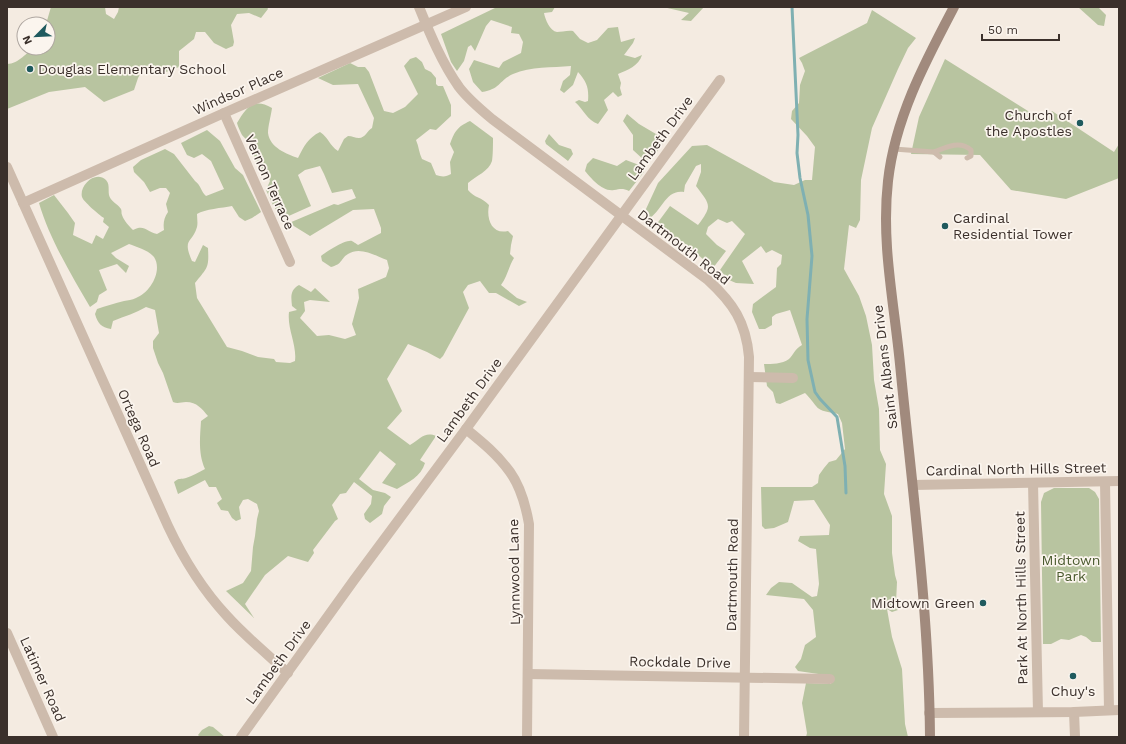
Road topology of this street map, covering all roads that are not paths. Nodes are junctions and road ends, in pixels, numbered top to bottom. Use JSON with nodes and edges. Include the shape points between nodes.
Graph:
{"nodes":[{"id":1,"x":419,"y":7,"type":"edge"},
{"id":2,"x":466,"y":7,"type":"edge"},
{"id":3,"x":954,"y":7,"type":"edge"},
{"id":4,"x":426,"y":24,"type":"junction"},
{"id":5,"x":720,"y":80,"type":"dead end"},
{"id":6,"x":224,"y":113,"type":"junction"},
{"id":7,"x":894,"y":149,"type":"junction"},
{"id":8,"x":934,"y":152,"type":"junction"},
{"id":9,"x":940,"y":157,"type":"dead end"},
{"id":10,"x":967,"y":158,"type":"dead end"},
{"id":11,"x":7,"y":167,"type":"edge"},
{"id":12,"x":23,"y":204,"type":"junction"},
{"id":13,"x":620,"y":216,"type":"junction"},
{"id":14,"x":290,"y":262,"type":"dead end"},
{"id":15,"x":749,"y":377,"type":"junction"},
{"id":16,"x":793,"y":378,"type":"dead end"},
{"id":17,"x":466,"y":429,"type":"junction"},
{"id":18,"x":1119,"y":481,"type":"edge"},
{"id":19,"x":1105,"y":482,"type":"junction"},
{"id":20,"x":1033,"y":483,"type":"junction"},
{"id":21,"x":912,"y":485,"type":"junction"},
{"id":22,"x":7,"y":633,"type":"edge"},
{"id":23,"x":288,"y":673,"type":"junction"},
{"id":24,"x":528,"y":674,"type":"junction"},
{"id":25,"x":745,"y":678,"type":"junction"},
{"id":26,"x":830,"y":679,"type":"dead end"},
{"id":27,"x":1114,"y":710,"type":"edge"},
{"id":28,"x":1038,"y":712,"type":"junction"},
{"id":29,"x":1074,"y":712,"type":"junction"},
{"id":30,"x":930,"y":713,"type":"junction"},
{"id":31,"x":53,"y":737,"type":"edge"},
{"id":32,"x":241,"y":737,"type":"edge"},
{"id":33,"x":527,"y":737,"type":"edge"},
{"id":34,"x":744,"y":737,"type":"edge"},
{"id":35,"x":930,"y":737,"type":"edge"},
{"id":36,"x":1075,"y":737,"type":"edge"}],
"edges":[{"from":1,"to":4,"type":"street","name":"Dartmouth Road"},
{"from":2,"to":4,"type":"street","name":"Windsor Place"},
{"from":3,"to":7,"type":"street","name":"Saint Albans Drive","via":[[906,107]]},
{"from":4,"to":6,"type":"street","name":"Windsor Place"},
{"from":4,"to":13,"type":"street","name":"Dartmouth Road","via":[[448,70],[472,102]]},
{"from":5,"to":13,"type":"street","name":"Lambeth Drive"},
{"from":6,"to":12,"type":"street","name":"Windsor Place"},
{"from":6,"to":14,"type":"street","name":"Vernon Terrace"},
{"from":7,"to":8,"type":"lane"},
{"from":7,"to":21,"type":"street","name":"Saint Albans Drive","via":[[888,180],[886,245]]},
{"from":8,"to":9,"type":"lane"},
{"from":8,"to":10,"type":"lane","via":[[950,145],[966,146],[971,150],[971,156]]},
{"from":11,"to":12,"type":"street","name":"Ortega Road"},
{"from":12,"to":23,"type":"street","name":"Ortega Road","via":[[181,553],[227,617]]},
{"from":13,"to":15,"type":"street","name":"Dartmouth Road","via":[[708,280],[729,300],[738,314],[748,342]]},
{"from":13,"to":17,"type":"street","name":"Lambeth Drive"},
{"from":15,"to":16,"type":"street"},
{"from":15,"to":25,"type":"street","name":"Dartmouth Road"},
{"from":17,"to":23,"type":"street","name":"Lambeth Drive"},
{"from":17,"to":24,"type":"street","name":"Lynnwood Lane","via":[[493,452],[511,473],[525,506],[530,537]]},
{"from":18,"to":19,"type":"street","name":"Cardinal North Hills Street"},
{"from":19,"to":20,"type":"street","name":"Cardinal North Hills Street"},
{"from":19,"to":27,"type":"street"},
{"from":20,"to":21,"type":"street","name":"Cardinal North Hills Street"},
{"from":20,"to":28,"type":"street","name":"Park At North Hills Street"},
{"from":21,"to":30,"type":"street","name":"Saint Albans Drive","via":[[925,622]]},
{"from":22,"to":31,"type":"street","name":"Latimer Road"},
{"from":23,"to":32,"type":"street","name":"Lambeth Drive"},
{"from":24,"to":25,"type":"street","name":"Rockdale Drive"},
{"from":24,"to":33,"type":"street","name":"Lynnwood Lane"},
{"from":25,"to":26,"type":"street","name":"Rockdale Drive"},
{"from":25,"to":34,"type":"street","name":"Dartmouth Road"},
{"from":27,"to":29,"type":"street"},
{"from":28,"to":29,"type":"street"},
{"from":28,"to":30,"type":"street"},
{"from":29,"to":36,"type":"street"},
{"from":30,"to":35,"type":"street","name":"Saint Albans Drive"}]}
